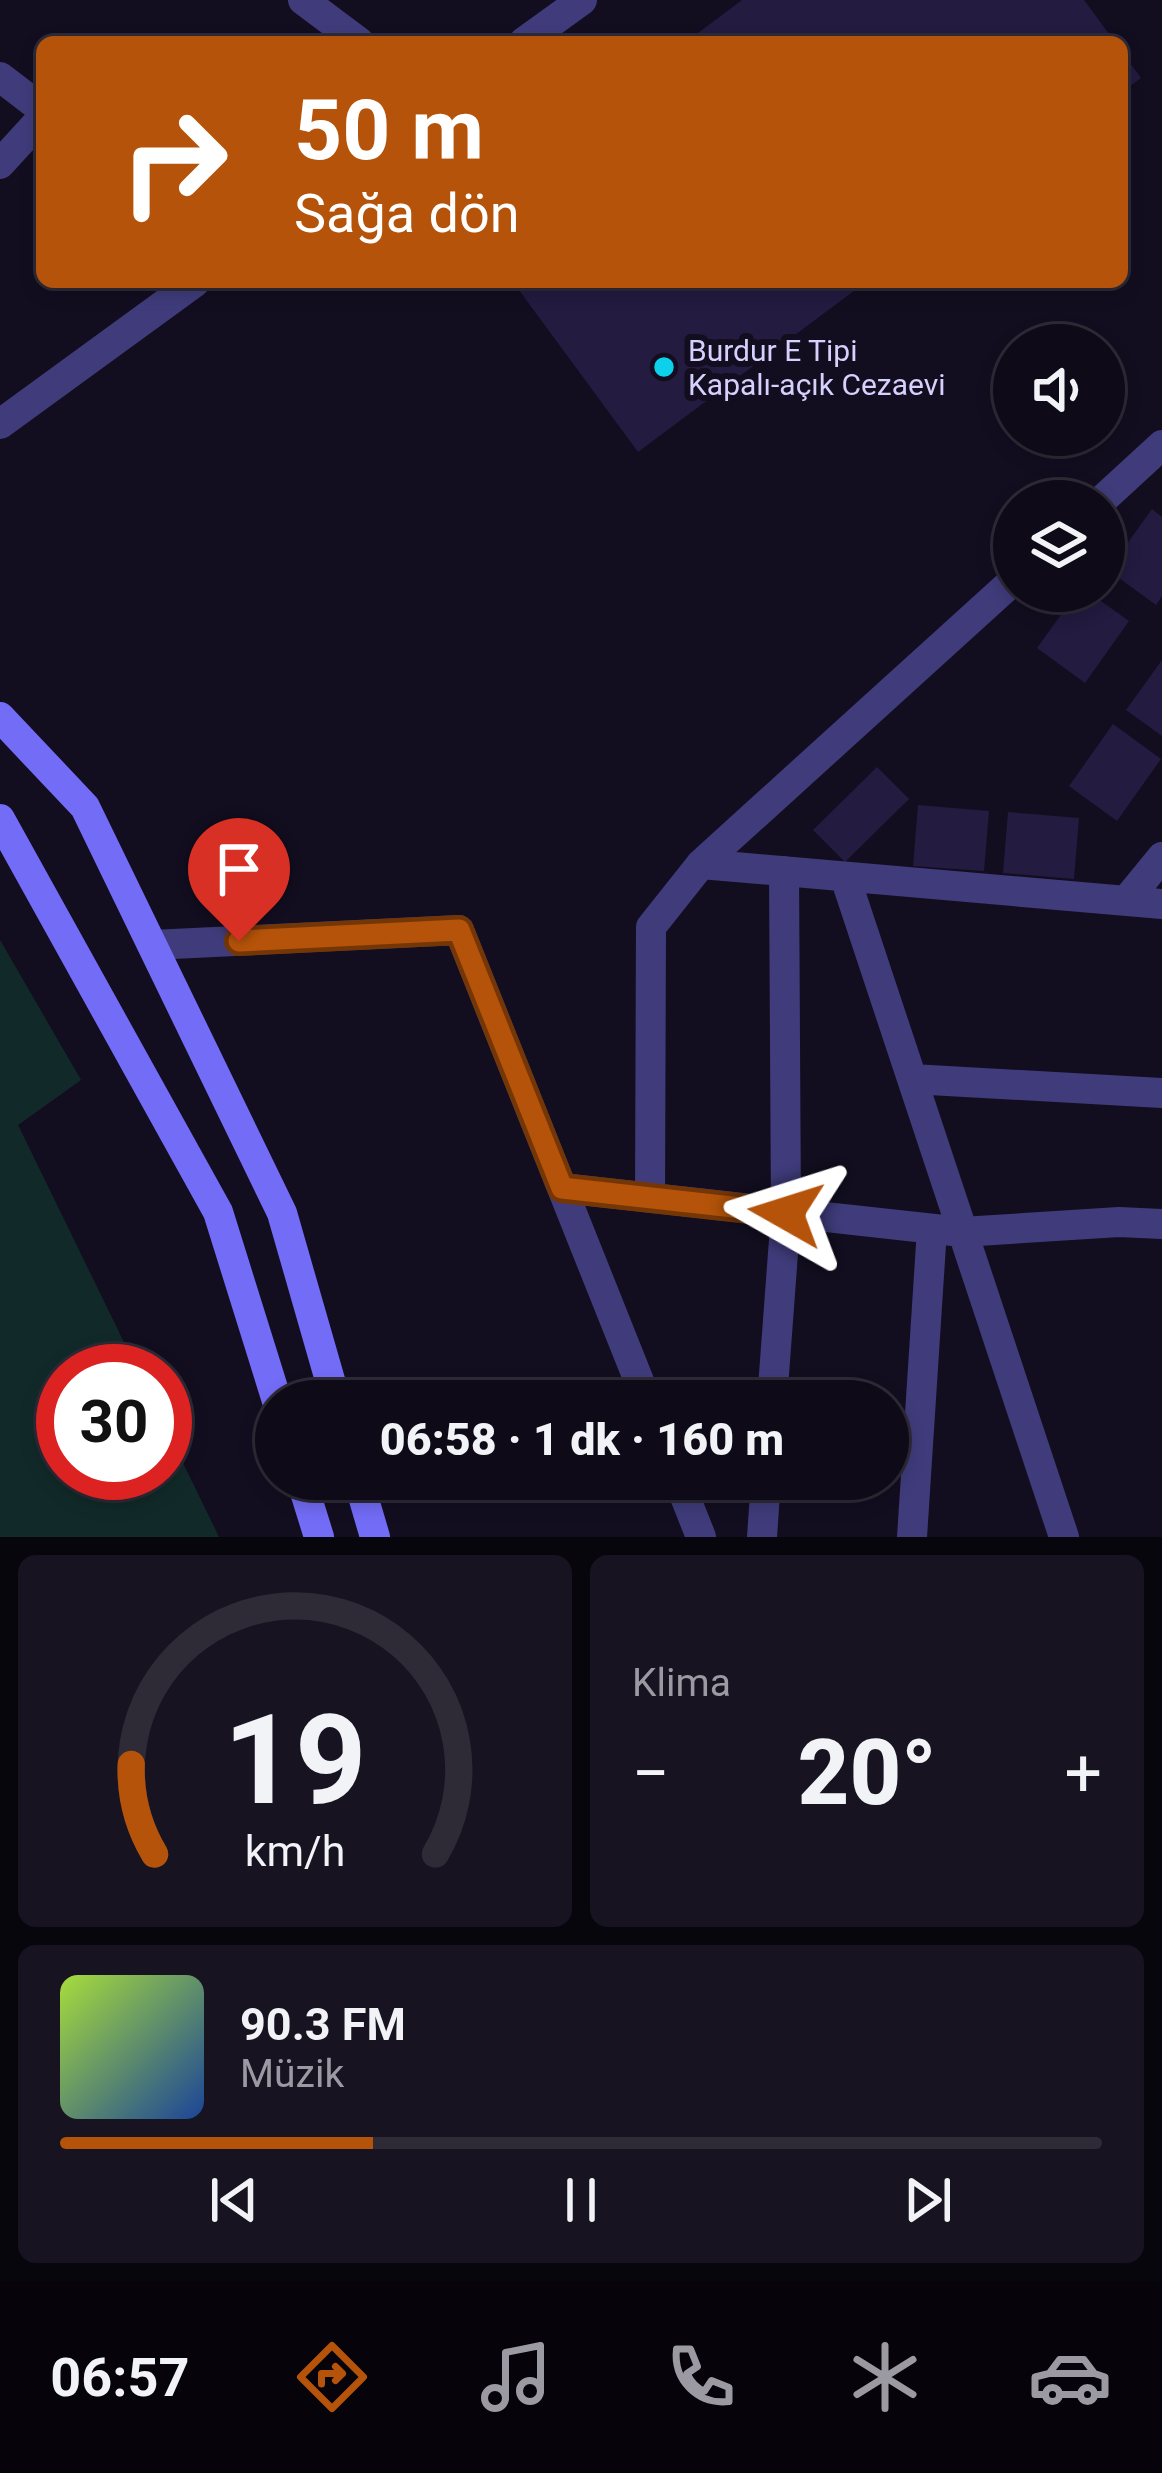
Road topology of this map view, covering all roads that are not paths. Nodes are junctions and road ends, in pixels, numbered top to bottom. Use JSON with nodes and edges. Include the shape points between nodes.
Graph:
{"nodes":[{"id":1,"x":303,"y":0,"type":"edge"},
{"id":2,"x":582,"y":0,"type":"edge"},
{"id":3,"x":350,"y":36,"type":"edge"},
{"id":4,"x":532,"y":36,"type":"edge"},
{"id":5,"x":0,"y":77,"type":"edge"},
{"id":6,"x":36,"y":104,"type":"edge"},
{"id":7,"x":36,"y":125,"type":"edge"},
{"id":8,"x":0,"y":164,"type":"edge"},
{"id":9,"x":187,"y":288,"type":"edge"},
{"id":10,"x":1,"y":422,"type":"edge"},
{"id":11,"x":1162,"y":445,"type":"edge"},
{"id":12,"x":1124,"y":480,"type":"edge"},
{"id":13,"x":993,"y":599,"type":"edge"},
{"id":14,"x":0,"y":717,"type":"edge"},
{"id":15,"x":0,"y":819,"type":"edge"},
{"id":16,"x":1162,"y":857,"type":"edge"},
{"id":17,"x":700,"y":864,"type":"junction"},
{"id":18,"x":784,"y":871,"type":"junction"},
{"id":19,"x":845,"y":877,"type":"junction"},
{"id":20,"x":1126,"y":901,"type":"junction"},
{"id":21,"x":1162,"y":904,"type":"edge"},
{"id":22,"x":152,"y":946,"type":"junction"},
{"id":23,"x":912,"y":1079,"type":"junction"},
{"id":24,"x":1162,"y":1093,"type":"edge"},
{"id":25,"x":562,"y":1188,"type":"junction"},
{"id":26,"x":650,"y":1198,"type":"junction"},
{"id":27,"x":786,"y":1213,"type":"junction"},
{"id":28,"x":1162,"y":1224,"type":"edge"},
{"id":29,"x":947,"y":1231,"type":"junction"},
{"id":30,"x":270,"y":1380,"type":"edge"},
{"id":31,"x":330,"y":1380,"type":"edge"},
{"id":32,"x":639,"y":1380,"type":"edge"},
{"id":33,"x":774,"y":1380,"type":"edge"},
{"id":34,"x":308,"y":1500,"type":"edge"},
{"id":35,"x":364,"y":1500,"type":"edge"},
{"id":36,"x":686,"y":1500,"type":"edge"},
{"id":37,"x":765,"y":1500,"type":"edge"},
{"id":38,"x":319,"y":1537,"type":"edge"},
{"id":39,"x":375,"y":1537,"type":"edge"},
{"id":40,"x":701,"y":1537,"type":"edge"},
{"id":41,"x":762,"y":1537,"type":"edge"},
{"id":42,"x":911,"y":1537,"type":"edge"},
{"id":43,"x":1064,"y":1537,"type":"edge"}],
"edges":[{"from":1,"to":3,"type":"street"},
{"from":2,"to":4,"type":"street"},
{"from":5,"to":6,"type":"street"},
{"from":7,"to":8,"type":"street"},
{"from":9,"to":10,"type":"street"},
{"from":11,"to":12,"type":"street"},
{"from":13,"to":17,"type":"street"},
{"from":14,"to":22,"type":"main road","via":[[85,807]]},
{"from":15,"to":30,"type":"main road","via":[[218,1212]]},
{"from":16,"to":20,"type":"street"},
{"from":17,"to":18,"type":"street"},
{"from":17,"to":26,"type":"street","via":[[651,927]]},
{"from":18,"to":19,"type":"street"},
{"from":18,"to":27,"type":"street"},
{"from":19,"to":20,"type":"street"},
{"from":19,"to":23,"type":"street"},
{"from":20,"to":21,"type":"street"},
{"from":22,"to":25,"type":"street","via":[[459,930]]},
{"from":22,"to":31,"type":"main road","via":[[282,1213]]},
{"from":23,"to":24,"type":"street"},
{"from":23,"to":29,"type":"street"},
{"from":25,"to":26,"type":"street"},
{"from":25,"to":32,"type":"street"},
{"from":26,"to":27,"type":"street"},
{"from":27,"to":29,"type":"street"},
{"from":27,"to":33,"type":"street"},
{"from":28,"to":29,"type":"street"},
{"from":29,"to":42,"type":"street"},
{"from":29,"to":43,"type":"street"},
{"from":34,"to":38,"type":"main road"},
{"from":35,"to":39,"type":"main road"},
{"from":36,"to":40,"type":"street"},
{"from":37,"to":41,"type":"street"}]}
